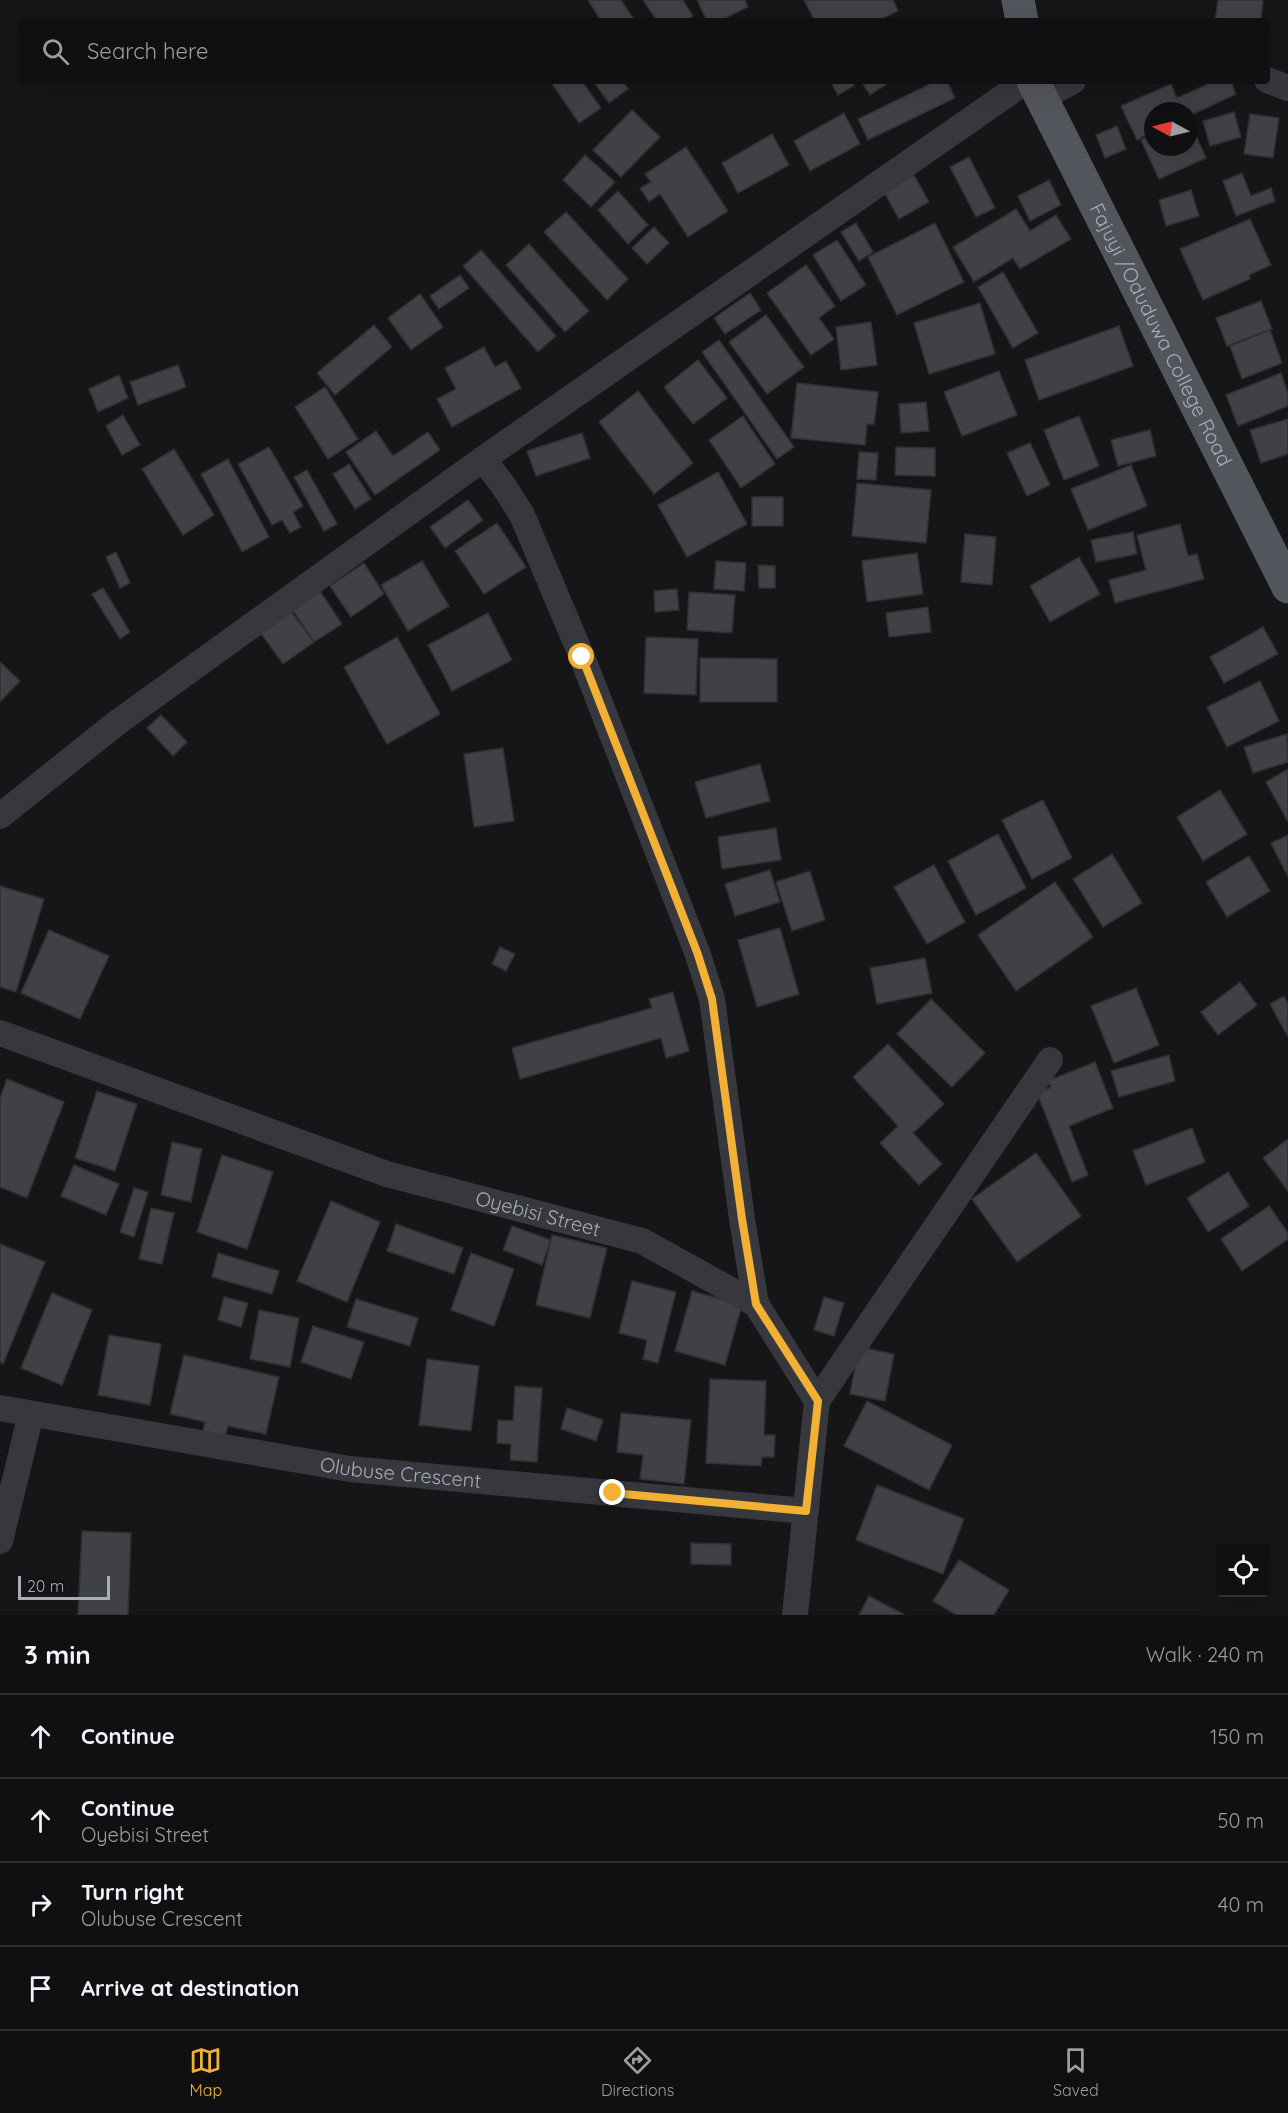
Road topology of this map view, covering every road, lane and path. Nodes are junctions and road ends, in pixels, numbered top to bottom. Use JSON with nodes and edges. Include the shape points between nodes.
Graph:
{"nodes":[{"id":1,"x":1018,"y":0,"type":"edge"},
{"id":2,"x":1021,"y":18,"type":"edge"},
{"id":3,"x":1270,"y":81,"type":"edge"},
{"id":4,"x":1053,"y":84,"type":"edge"},
{"id":5,"x":1033,"y":87,"type":"edge"},
{"id":6,"x":1288,"y":88,"type":"edge"},
{"id":7,"x":483,"y":459,"type":"junction"},
{"id":8,"x":1281,"y":557,"type":"edge"},
{"id":9,"x":1288,"y":587,"type":"edge"},
{"id":10,"x":0,"y":816,"type":"edge"},
{"id":11,"x":0,"y":1033,"type":"edge"},
{"id":12,"x":1050,"y":1060,"type":"dead end"},
{"id":13,"x":756,"y":1304,"type":"junction"},
{"id":14,"x":818,"y":1401,"type":"junction"},
{"id":15,"x":0,"y":1408,"type":"edge"},
{"id":16,"x":31,"y":1414,"type":"junction"},
{"id":17,"x":806,"y":1511,"type":"junction"},
{"id":18,"x":0,"y":1541,"type":"edge"},
{"id":19,"x":795,"y":1615,"type":"edge"}],
"edges":[{"from":1,"to":2,"type":"main road"},
{"from":3,"to":6,"type":"street"},
{"from":4,"to":5,"type":"street"},
{"from":5,"to":7,"type":"street"},
{"from":5,"to":8,"type":"main road","name":"Fajuyi /Oduduwa College Road"},
{"from":7,"to":10,"type":"street","via":[[118,722]]},
{"from":7,"to":13,"type":"street","via":[[522,515],[582,657],[706,980],[712,999]]},
{"from":8,"to":9,"type":"main road","name":"Fajuyi /Oduduwa College Road"},
{"from":11,"to":13,"type":"street","name":"Oyebisi Street","via":[[387,1174],[642,1242]]},
{"from":12,"to":14,"type":"street"},
{"from":13,"to":14,"type":"street","name":"Oyebisi Street"},
{"from":14,"to":17,"type":"street"},
{"from":15,"to":16,"type":"street","name":"Olubuse Crescent"},
{"from":16,"to":17,"type":"street","name":"Olubuse Crescent","via":[[350,1469]]},
{"from":16,"to":18,"type":"street"},
{"from":17,"to":19,"type":"street"}]}
